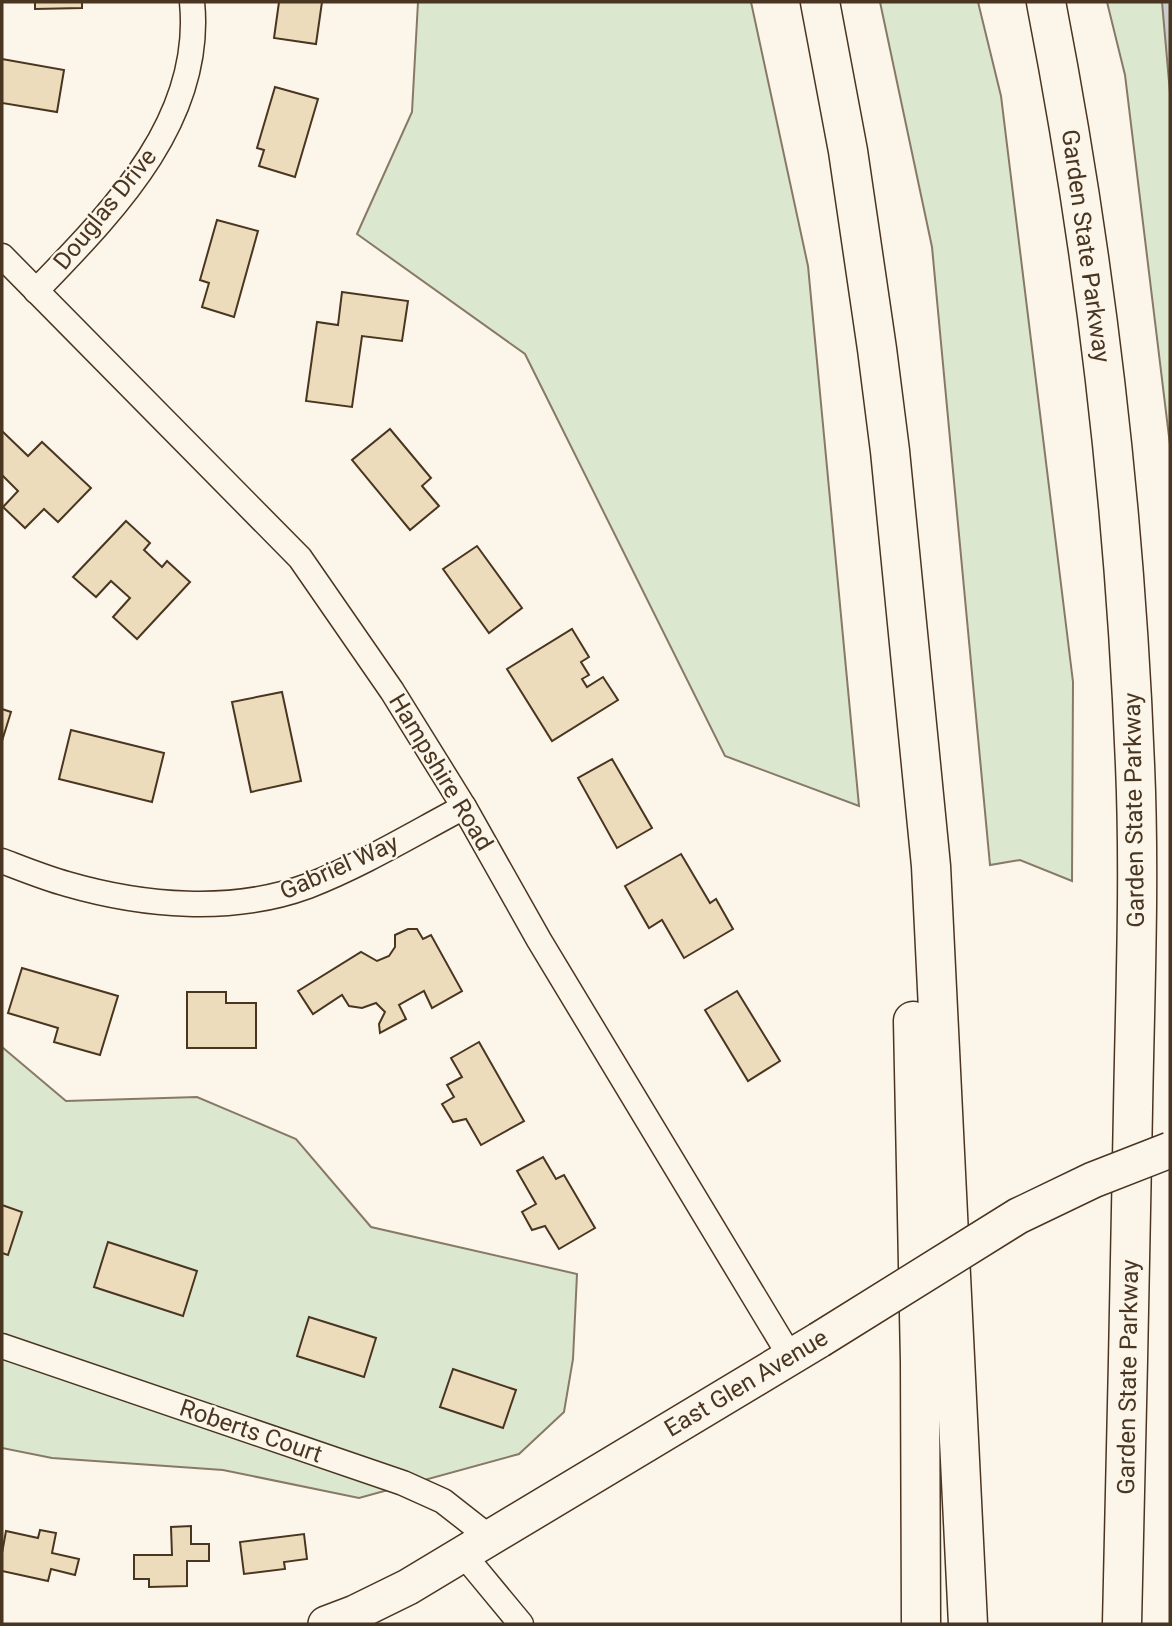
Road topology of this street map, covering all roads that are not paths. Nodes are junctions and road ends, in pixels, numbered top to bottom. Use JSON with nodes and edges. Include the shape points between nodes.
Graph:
{"nodes":[{"id":1,"x":192,"y":2,"type":"edge"},
{"id":2,"x":820,"y":2,"type":"edge"},
{"id":3,"x":1046,"y":2,"type":"edge"},
{"id":4,"x":2,"y":256,"type":"edge"},
{"id":5,"x":36,"y":291,"type":"junction"},
{"id":6,"x":909,"y":648,"type":"junction"},
{"id":7,"x":464,"y":807,"type":"junction"},
{"id":8,"x":2,"y":862,"type":"edge"},
{"id":9,"x":1170,"y":1150,"type":"edge"},
{"id":10,"x":2,"y":1346,"type":"edge"},
{"id":11,"x":805,"y":1348,"type":"junction"},
{"id":12,"x":476,"y":1545,"type":"junction"},
{"id":13,"x":326,"y":1624,"type":"edge"},
{"id":14,"x":521,"y":1624,"type":"edge"},
{"id":15,"x":921,"y":1624,"type":"edge"},
{"id":16,"x":968,"y":1624,"type":"edge"},
{"id":17,"x":1122,"y":1624,"type":"edge"}],
"edges":[{"from":1,"to":5,"type":"street","name":"Douglas Drive","via":[[191,54],[167,130],[92,233]]},
{"from":2,"to":6,"type":"highway","via":[[877,349]]},
{"from":3,"to":17,"type":"highway","name":"Garden State Parkway","via":[[1077,172],[1104,368],[1124,566],[1135,769],[1136,969]]},
{"from":4,"to":5,"type":"street","name":"Hampshire Road"},
{"from":5,"to":7,"type":"street","name":"Hampshire Road","via":[[300,558],[392,691]]},
{"from":6,"to":15,"type":"highway"},
{"from":6,"to":16,"type":"highway","via":[[931,866]]},
{"from":7,"to":8,"type":"street","name":"Gabriel Way","via":[[307,886],[222,904],[121,897]]},
{"from":7,"to":11,"type":"street","name":"Hampshire Road","via":[[539,940]]},
{"from":9,"to":11,"type":"street","name":"East Glen Avenue","bridge":true,"via":[[1018,1216]]},
{"from":10,"to":12,"type":"street","name":"Roberts Court","via":[[403,1483],[443,1502]]},
{"from":11,"to":12,"type":"street","name":"East Glen Avenue"},
{"from":12,"to":13,"type":"street","name":"East Glen Avenue","via":[[408,1587]]},
{"from":12,"to":14,"type":"street","name":"Roberts Court"}]}
